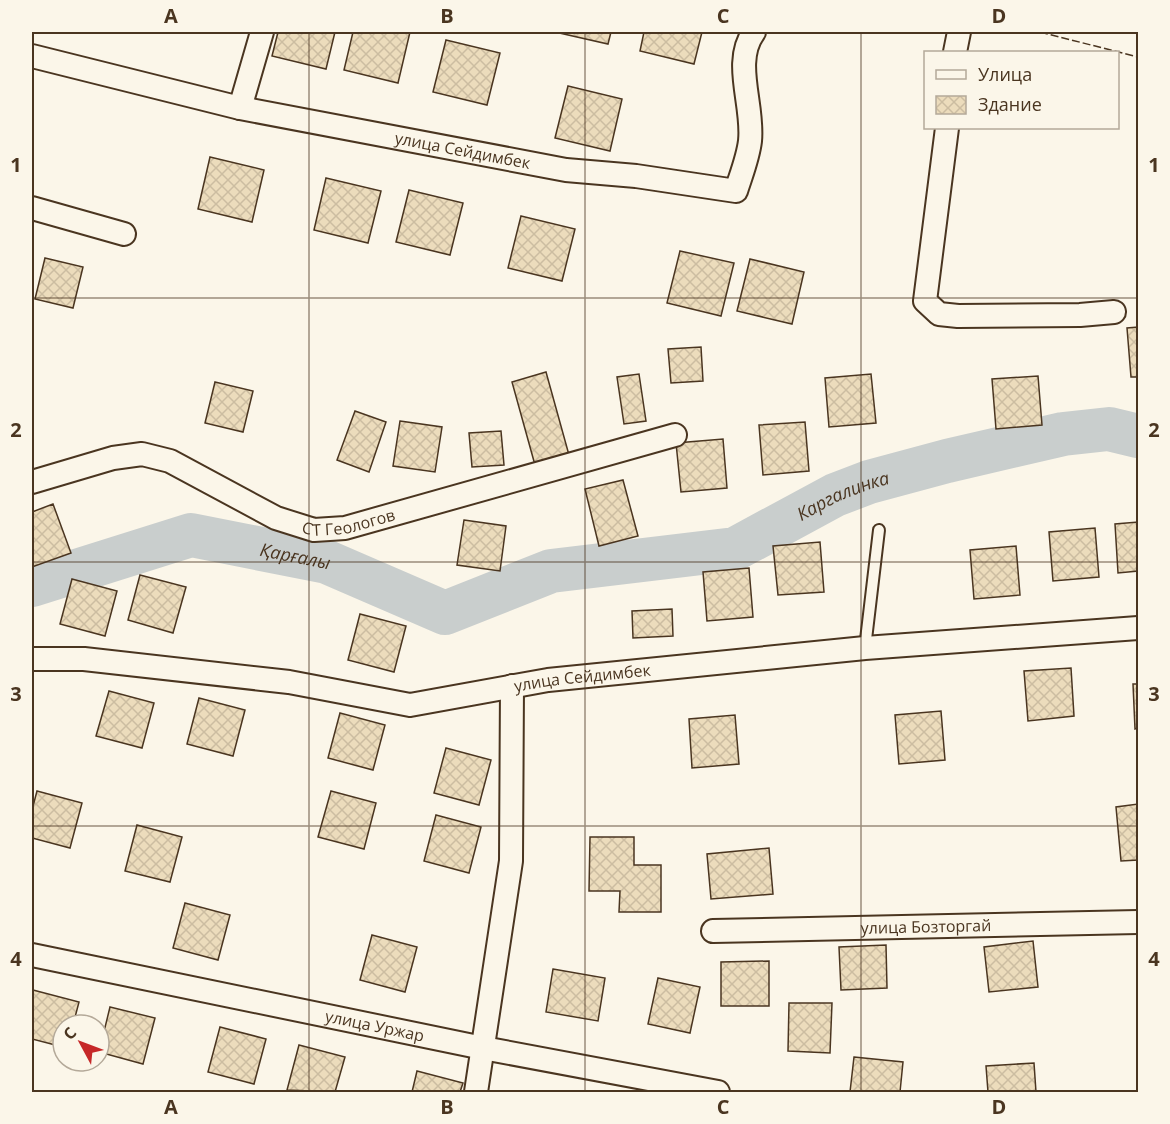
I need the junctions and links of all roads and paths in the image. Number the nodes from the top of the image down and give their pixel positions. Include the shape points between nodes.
1 (262, 32) edge
2 (754, 32) edge
3 (959, 32) edge
4 (955, 51) edge
5 (32, 56) edge
6 (240, 108) junction
7 (947, 129) edge
8 (32, 208) edge
9 (124, 234) dead end
10 (1114, 312) dead end
11 (675, 435) dead end
12 (32, 482) edge
13 (879, 530) dead end
14 (1138, 628) edge
15 (865, 648) junction
16 (32, 659) edge
17 (512, 686) junction
18 (1138, 922) edge
19 (714, 931) dead end
20 (32, 955) edge
21 (483, 1048) junction
22 (476, 1092) edge
23 (718, 1092) edge

1 - 6 street
2 - 6 street, улица Сейдимбек via 745,44 744,67 750,140 736,191 566,170
3 - 4 street
5 - 6 street, улица Сейдимбек
7 - 10 street via 925,301 939,314 958,316
8 - 9 street
11 - 12 street, СТ Геологов via 345,528 314,530 276,518 170,461 142,454 113,458
13 - 15 lane
14 - 15 street, улица Сейдимбек
15 - 17 street, улица Сейдимбек
16 - 17 street, улица Сейдимбек via 84,659 289,682 410,705
17 - 21 street via 511,861
18 - 19 street, улица Бозторгай
20 - 21 street, улица Уржар
21 - 22 street
21 - 23 street, улица Уржар

